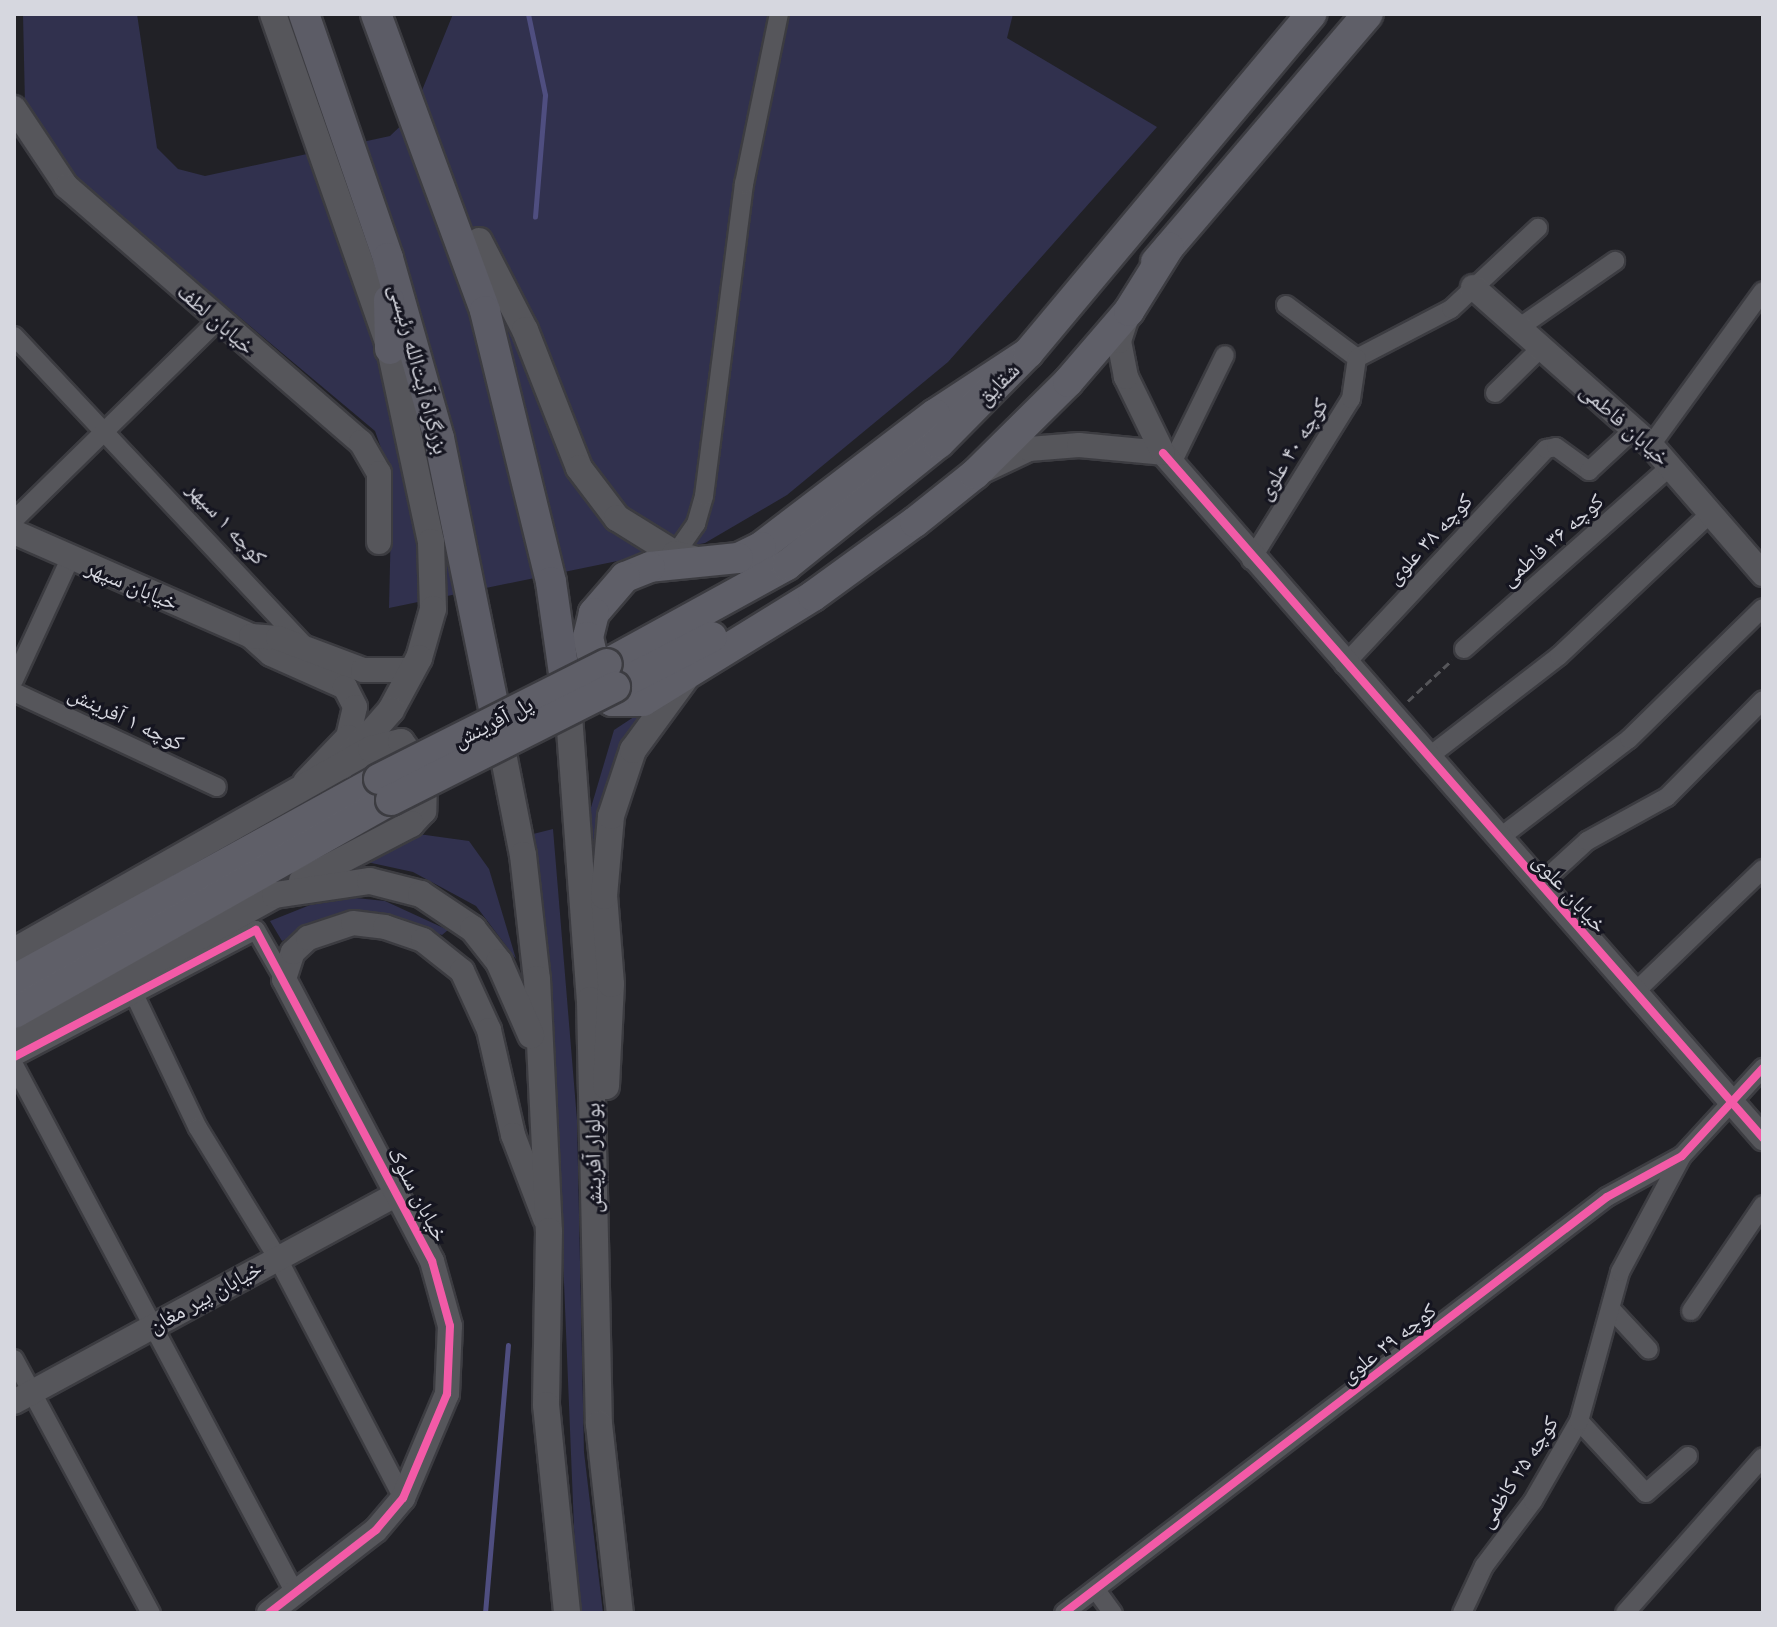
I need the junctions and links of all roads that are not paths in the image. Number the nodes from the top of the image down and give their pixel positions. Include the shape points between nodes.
1 (273, 14) edge
2 (304, 14) edge
3 (376, 14) edge
4 (779, 14) edge
5 (1311, 14) edge
6 (1368, 14) edge
7 (1289, 27) edge
8 (14, 108) edge
9 (439, 182) junction
10 (1538, 228) dead end
11 (479, 241) joint
12 (1169, 247) junction
13 (388, 258) junction
14 (1615, 261) dead end
15 (1473, 287) junction
16 (1763, 291) edge
17 (1286, 305) dead end
18 (1129, 311) junction
19 (217, 321) junction
20 (1520, 327) junction
21 (14, 336) edge
22 (390, 349) junction
23 (1540, 349) junction
24 (1028, 353) junction
25 (1225, 355) dead end
26 (1357, 358) junction
27 (1495, 393) dead end
28 (107, 429) junction
29 (1642, 437) junction
30 (1167, 458) junction
31 (1671, 466) junction
32 (975, 474) junction
33 (1711, 513) junction
34 (14, 520) edge
35 (14, 532) edge
36 (379, 542) dead end
37 (675, 554) junction
38 (70, 559) junction
39 (1251, 560) junction
40 (709, 562) junction
41 (1763, 574) edge
42 (1763, 608) edge
43 (251, 636) junction
44 (1464, 649) road end
45 (310, 651) junction
46 (1344, 665) junction
47 (413, 670) junction
48 (691, 671) junction
49 (611, 676) junction
50 (14, 680) edge
51 (14, 692) edge
52 (1763, 700) edge
53 (568, 702) joint
54 (499, 733) joint
55 (1427, 758) junction
56 (342, 766) junction
57 (217, 787) dead end
58 (385, 790) junction
59 (292, 796) junction
60 (1498, 839) junction
61 (1763, 869) edge
62 (1539, 885) junction
63 (275, 895) junction
64 (14, 951) edge
65 (284, 979) junction
66 (14, 980) edge
67 (1634, 993) junction
68 (134, 994) junction
69 (14, 1013) edge
70 (14, 1039) edge
71 (14, 1057) edge
72 (14, 1065) edge
73 (1763, 1068) edge
74 (545, 1095) junction
75 (1732, 1104) junction
76 (1763, 1138) edge
77 (1682, 1156) junction
78 (593, 1161) junction
79 (397, 1194) junction
80 (1763, 1205) edge
81 (549, 1231) junction
82 (277, 1257) junction
83 (1612, 1310) junction
84 (1691, 1311) dead end
85 (151, 1327) junction
86 (1649, 1350) dead end
87 (14, 1359) edge
88 (23, 1397) edge
89 (1579, 1421) junction
90 (1688, 1456) dead end
91 (1758, 1459) edge
92 (403, 1498) junction
93 (1096, 1590) junction
94 (296, 1595) junction
95 (1464, 1611) edge
96 (151, 1613) edge
97 (269, 1613) edge
98 (567, 1613) edge
99 (620, 1613) edge
100 (1064, 1613) edge
101 (1113, 1613) edge
102 (1625, 1613) edge

1 - 22 main road
2 - 13 highway, بزرگراه آیت‌الله رئیسی
3 - 9 highway
4 - 37 street via 744,184 704,496 696,524
5 - 7 main road, شقایق
6 - 12 main road, شقایق
7 - 24 main road, شقایق
8 - 19 street, خیابان لطف via 66,186
9 - 11 highway
9 - 53 highway via 485,311 530,483
10 - 15 street
11 - 37 main road via 525,330 579,468 617,518
12 - 18 main road, شقایق
12 - 49 main road, شقایق via 975,448 801,586
13 - 22 highway
13 - 54 highway, بزرگراه آیت‌الله رئیسی via 439,438
14 - 20 street
15 - 20 street, خیابان فاطمی
15 - 26 street via 1451,309
16 - 29 street
17 - 26 street
18 - 30 street, خیابان علوی via 1119,341 1126,377
18 - 32 main road, شقایق
19 - 28 street
19 - 36 street, خیابان لطف via 361,442 379,473
20 - 23 street, خیابان فاطمی
21 - 28 street, کوچه ۱ سپهر
22 - 47 main road via 434,579 433,609
23 - 27 street
23 - 29 street, خیابان فاطمی
24 - 40 main road, شقایق via 935,414 761,547
24 - 49 main road, شقایق via 939,443 787,565
25 - 30 street
26 - 39 street, کوچه ۴۰ علوی via 1351,399
28 - 34 street
28 - 45 street, کوچه ۱ سپهر
29 - 31 street, خیابان فاطمی
29 - 46 street, کوچه ۳۸ علوی via 1589,471 1550,446
30 - 32 street via 1079,445 1029,449
30 - 39 street, خیابان علوی
31 - 33 street, خیابان فاطمی
31 - 44 street, کوچه ۳۶ فاطمی
32 - 48 main road, شقایق via 853,569
33 - 41 street, خیابان فاطمی
33 - 55 street via 1559,656
35 - 38 street, خیابان سپهر
37 - 40 main road
38 - 43 street, خیابان سپهر
38 - 50 street
39 - 46 street, خیابان علوی
40 - 48 main road, شقایق via 650,567 625,577 594,613 588,637 599,686 612,701 643,701
42 - 60 street via 1629,739
43 - 45 street, خیابان سپهر via 278,638
43 - 59 street, خیابان سپهر via 271,654 345,687 355,707 348,737
45 - 47 street, خیابان سپهر via 363,670
46 - 55 street, خیابان علوی
47 - 56 main road via 391,710
48 - 78 main road via 633,750 613,804 604,896 611,1022
49 - 58 main road, پل آفرینش, bridge
51 - 57 street, کوچه ۱ آفرینش
52 - 62 street via 1667,797 1587,841
53 - 78 main road, بولوار آفرینش via 590,1000
54 - 74 main road, بولوار آفرینش via 523,855
55 - 60 street, خیابان علوی
56 - 59 main road
56 - 63 main road via 386,743 401,742 424,772 423,811 411,824
58 - 66 main road
58 - 69 main road
59 - 64 main road
60 - 62 street, خیابان علوی
61 - 67 street
62 - 67 street, خیابان علوی
63 - 70 main road
63 - 74 main road via 370,881 421,894 448,910 499,962 520,1002
65 - 68 street via 256,930
65 - 79 street, خیابان سلوک
65 - 81 street via 293,952 308,938 353,923 423,940 462,971 489,1030 513,1135
67 - 75 street, خیابان علوی
68 - 71 street
68 - 82 street via 198,1128
72 - 85 street
73 - 75 street, کوچه ۲۹ علوی
74 - 81 main road, بولوار آفرینش
75 - 76 street, خیابان علوی
75 - 77 street, کوچه ۲۹ علوی
77 - 83 street, کوچه ۲۵ کاظمی via 1620,1272
77 - 93 street, کوچه ۲۹ علوی via 1607,1197
78 - 99 main road, بولوار آفرینش via 599,1424
79 - 82 street, خیابان پیر مغان
79 - 92 street, خیابان سلوک via 432,1261 450,1326 447,1394
80 - 84 street
81 - 98 main road, بولوار آفرینش via 546,1405
82 - 85 street, خیابان پیر مغان
82 - 92 street
83 - 86 street
83 - 89 street, کوچه ۲۵ کاظمی
85 - 88 street, خیابان پیر مغان
85 - 94 street
87 - 88 street
88 - 96 street
89 - 90 street via 1646,1493
89 - 95 street, کوچه ۲۵ کاظمی
91 - 102 street
92 - 94 street, خیابان سلوک via 376,1530
93 - 100 street, کوچه ۲۹ علوی
93 - 101 street
94 - 97 street, خیابان سلوک

